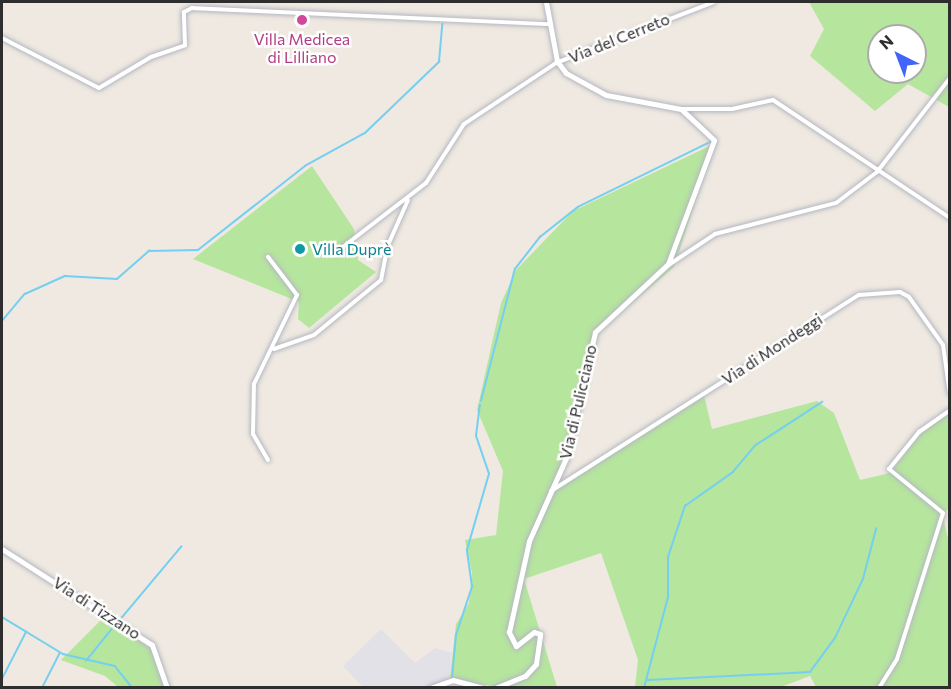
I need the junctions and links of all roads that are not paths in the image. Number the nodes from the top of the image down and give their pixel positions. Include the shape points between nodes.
1 (546, 2) edge
2 (714, 2) edge
3 (551, 24) junction
4 (2, 38) edge
5 (558, 63) junction
6 (950, 78) edge
7 (681, 110) junction
8 (884, 163) junction
9 (870, 167) junction
10 (877, 172) junction
11 (884, 177) junction
12 (868, 179) junction
13 (408, 201) junction
14 (950, 218) edge
15 (334, 253) dead end
16 (268, 256) dead end
17 (667, 266) junction
18 (274, 350) junction
19 (950, 394) edge
20 (950, 410) edge
21 (268, 460) dead end
22 (551, 491) junction
23 (2, 549) edge
24 (167, 687) edge
25 (430, 687) edge
26 (483, 687) edge
27 (495, 687) edge
28 (879, 687) edge

1 - 3 street
2 - 5 street, Via del Cerreto
3 - 4 street via 192,8 184,12 185,45 99,88
3 - 5 street
5 - 7 street, Via di Pulicciano via 568,75 599,92
5 - 13 street, Via del Cerreto via 464,124 433,176
6 - 8 street
7 - 9 street via 732,109 773,100
7 - 17 street, Via di Pulicciano via 714,140
8 - 9 street
8 - 10 street
9 - 10 street
10 - 11 street
10 - 12 street
11 - 12 street
11 - 14 street
12 - 17 street via 830,205 715,234
13 - 15 street
13 - 18 street via 388,245 381,280 314,334
16 - 18 street via 297,295
17 - 22 street, Via di Pulicciano via 596,329 569,447
18 - 21 street via 254,384 253,434
19 - 22 street, Via di Mondeggi via 943,345 909,297 900,292 859,295
20 - 28 street via 919,432 890,469 943,513 897,659
22 - 27 street, Via di Pulicciano via 529,541 508,636 516,646 534,632 540,634 536,664 525,676
23 - 24 street, Via di Tizzano via 152,645
25 - 26 street via 452,680

